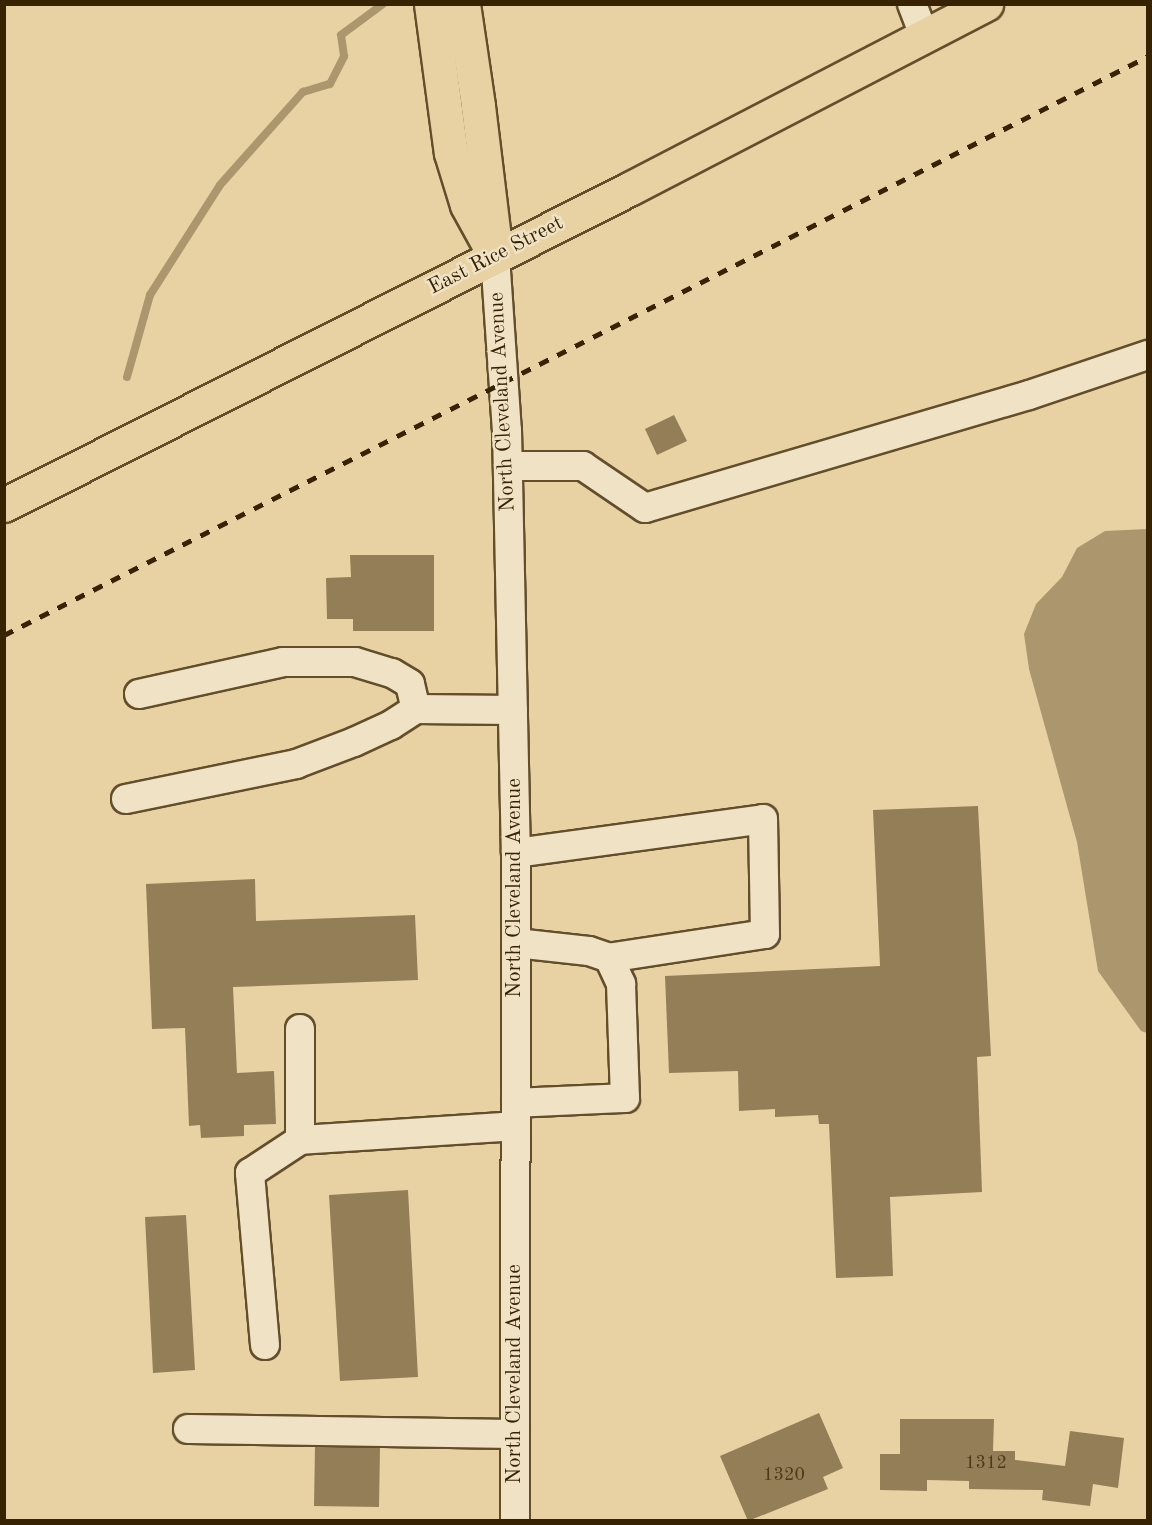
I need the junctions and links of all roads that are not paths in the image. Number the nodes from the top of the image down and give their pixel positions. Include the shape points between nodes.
1 (431, 4) edge
2 (463, 4) edge
3 (912, 4) edge
4 (986, 4) edge
5 (924, 36) junction
6 (495, 256) junction
7 (1148, 355) edge
8 (508, 466) junction
9 (4, 505) edge
10 (139, 694) dead end
11 (416, 709) junction
12 (513, 710) junction
13 (126, 799) dead end
14 (516, 853) junction
15 (516, 943) junction
16 (609, 958) junction
17 (300, 1029) dead end
18 (516, 1114) junction
19 (300, 1140) junction
20 (265, 1345) dead end
21 (188, 1429) dead end
22 (515, 1434) junction
23 (515, 1521) edge

1 - 6 main road via 452,153 468,205
2 - 6 main road
3 - 5 street
4 - 5 main road, East Rice Street
5 - 6 main road, East Rice Street
6 - 8 street, North Cleveland Avenue
6 - 9 main road, East Rice Street
7 - 8 street via 1029,395 645,508 583,466
8 - 12 street, North Cleveland Avenue
10 - 11 street via 283,662 355,662 392,673 410,684
11 - 12 street
11 - 13 street via 392,725 296,764
12 - 14 street, North Cleveland Avenue
14 - 15 street, North Cleveland Avenue
14 - 16 street via 763,819 765,934
15 - 16 street via 590,951
15 - 18 street, North Cleveland Avenue
16 - 18 street via 621,984 625,1098
17 - 19 street
18 - 19 street
18 - 22 street, North Cleveland Avenue
19 - 20 street via 250,1173
21 - 22 street
22 - 23 street, North Cleveland Avenue

